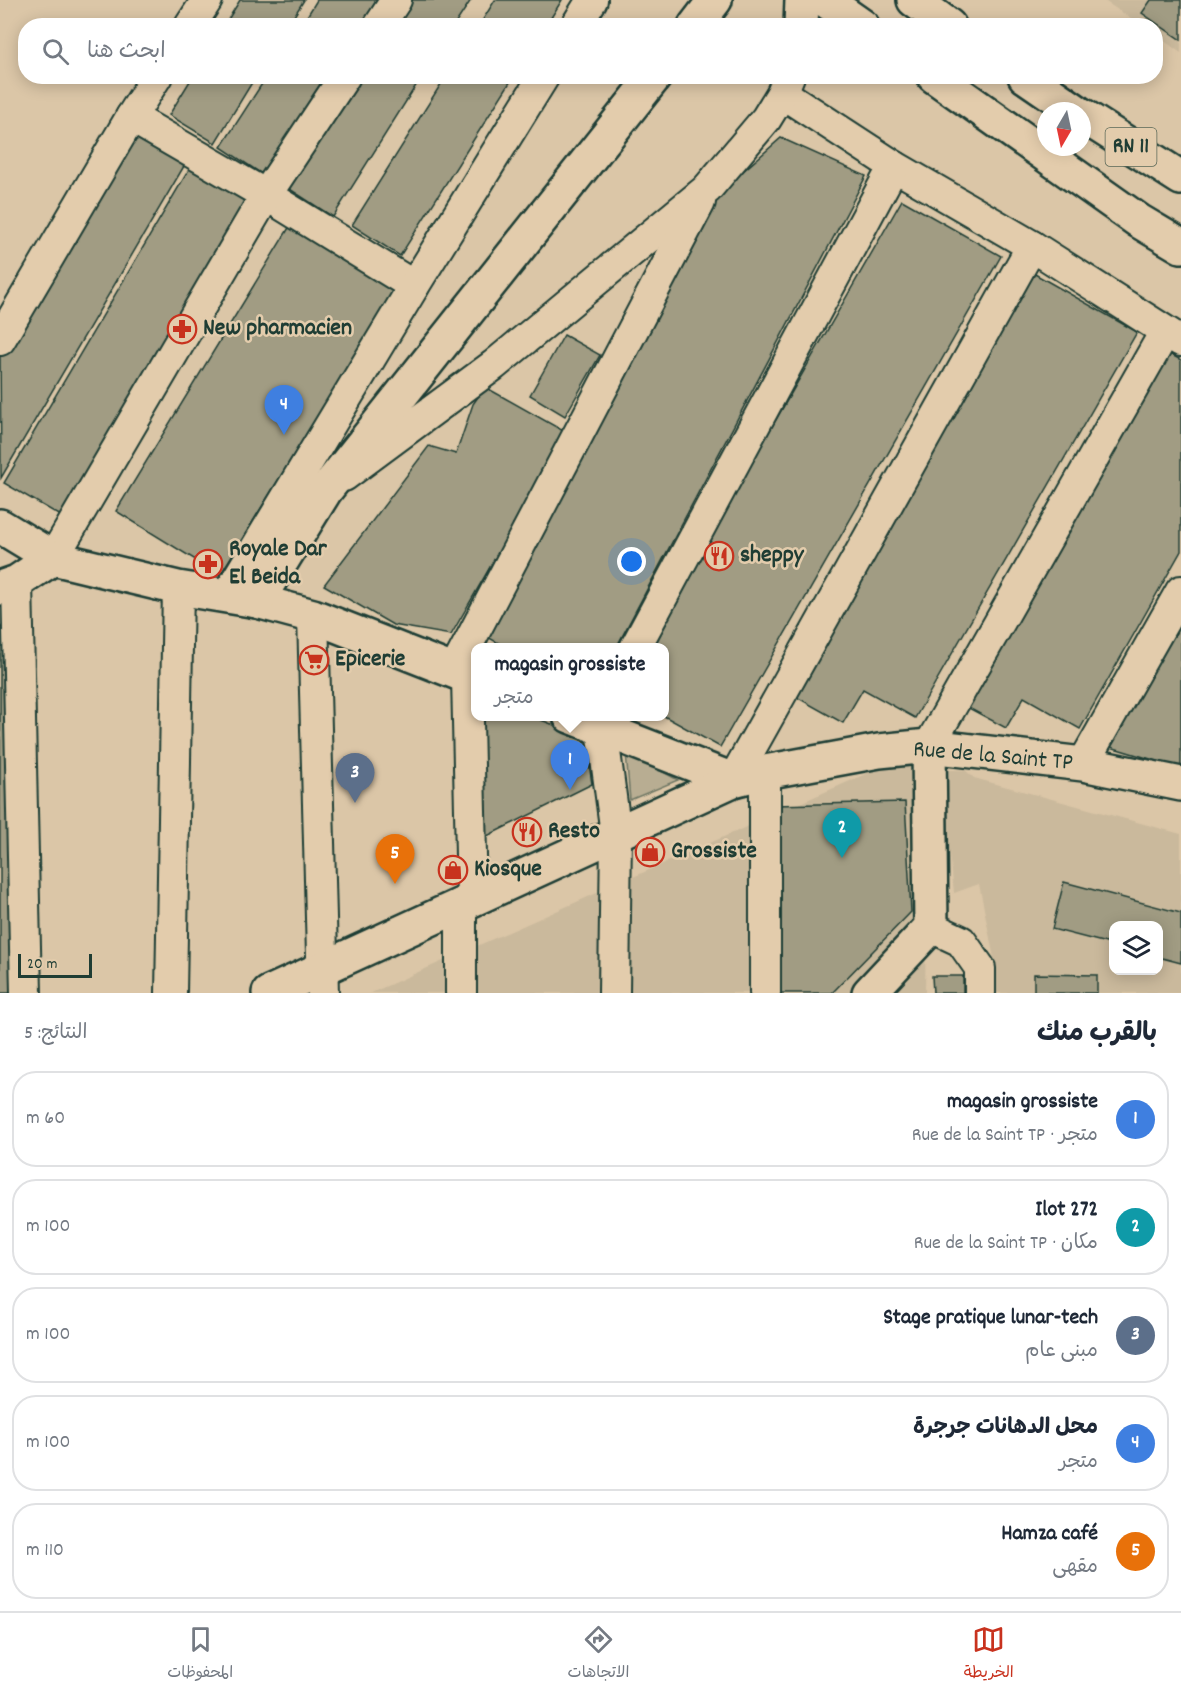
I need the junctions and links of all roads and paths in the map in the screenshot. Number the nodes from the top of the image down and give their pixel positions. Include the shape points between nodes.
1 (207, 0) edge
2 (396, 0) edge
3 (592, 0) edge
4 (716, 0) edge
5 (802, 0) edge
6 (825, 0) edge
7 (914, 0) edge
8 (195, 18) edge
9 (384, 18) edge
10 (581, 18) edge
11 (701, 18) edge
12 (801, 18) edge
13 (851, 18) edge
14 (938, 18) edge
15 (152, 84) edge
16 (340, 84) edge
17 (539, 84) edge
18 (649, 84) edge
19 (945, 84) edge
20 (1037, 84) edge
21 (785, 85) edge
22 (1063, 102) edge
23 (131, 117) junction
24 (1091, 121) edge
25 (894, 166) junction
26 (1181, 178) edge
27 (707, 189) junction
28 (266, 195) junction
29 (1032, 246) junction
30 (1181, 246) edge
31 (414, 286) junction
32 (1173, 336) edge
33 (0, 340) edge
34 (325, 491) junction
35 (0, 526) edge
36 (52, 558) junction
37 (9, 585) edge
38 (178, 588) junction
39 (1181, 591) edge
40 (242, 598) junction
41 (313, 616) junction
42 (482, 643) edge
43 (638, 643) edge
44 (466, 676) edge
45 (591, 722) edge
46 (929, 746) junction
47 (1083, 764) junction
48 (765, 772) junction
49 (734, 780) junction
50 (1181, 784) edge
51 (616, 834) junction
52 (467, 902) junction
53 (931, 927) junction
54 (323, 981) edge
55 (26, 993) edge
56 (171, 993) edge
57 (269, 993) edge
58 (461, 993) edge
59 (614, 993) edge
60 (765, 993) edge
61 (868, 993) edge
62 (980, 993) edge

1 - 8 street
2 - 9 street
3 - 10 street
4 - 11 main road
5 - 12 main road
6 - 13 main road
7 - 14 main road
15 - 23 street
16 - 28 street
17 - 31 street
18 - 34 main road
19 - 30 main road, RN 11 via 1139,221
20 - 22 main road, RN 11
21 - 25 street
21 - 27 street via 766,119
23 - 28 street
23 - 33 street
24 - 26 main road, RN 11
25 - 29 street
25 - 43 street
27 - 34 street via 494,365
27 - 42 street
28 - 31 street
28 - 36 street
29 - 32 street
29 - 49 street
31 - 40 street
32 - 46 street
34 - 40 main road
35 - 36 main road
36 - 37 main road
36 - 38 main road
37 - 55 street
38 - 40 main road
38 - 56 street
39 - 47 street
40 - 41 main road
41 - 44 main road
41 - 54 street
44 - 52 street
45 - 49 main road
45 - 51 street
46 - 47 main road, Rue de la Saint TP
46 - 48 main road, Rue de la Saint TP
46 - 53 main road
47 - 50 main road, Rue de la Saint TP
48 - 49 main road, Rue de la Saint TP
48 - 60 street
49 - 51 main road, Rue de la Saint TP
51 - 52 main road, Rue de la Saint TP
51 - 59 street
52 - 54 main road, Rue de la Saint TP
52 - 58 street
53 - 61 main road
53 - 62 street via 961,941 980,968
54 - 57 main road, Rue de la Saint TP

